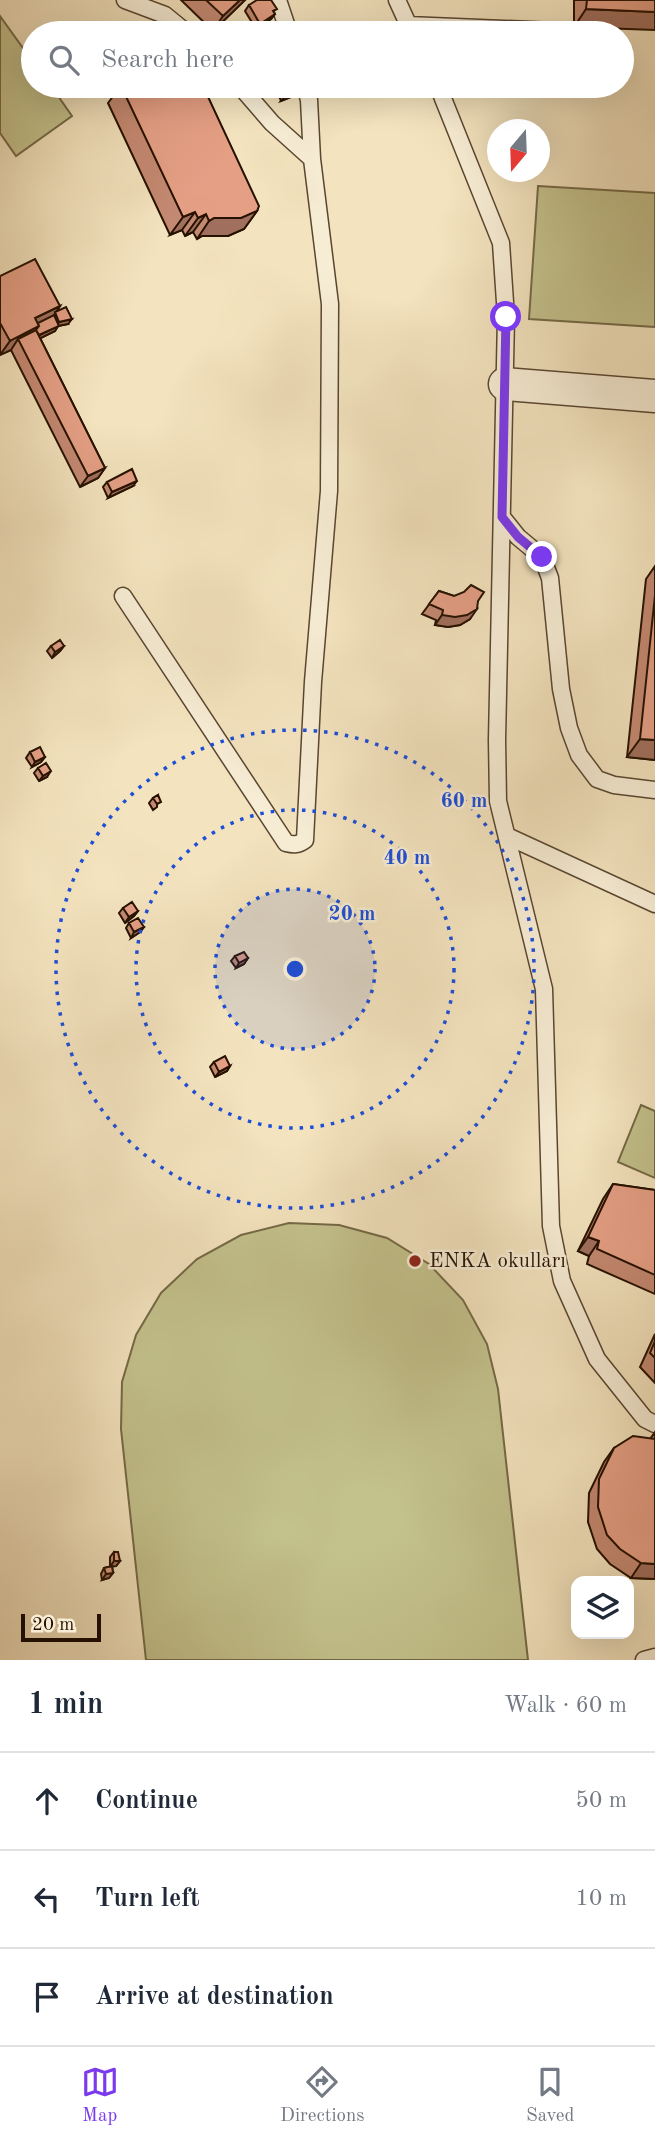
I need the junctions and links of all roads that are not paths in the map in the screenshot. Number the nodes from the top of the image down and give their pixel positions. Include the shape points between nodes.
1 (125, 0) edge
2 (278, 0) edge
3 (397, 0) edge
4 (172, 21) edge
5 (285, 21) edge
6 (406, 21) edge
7 (250, 98) edge
8 (308, 98) edge
9 (443, 98) edge
10 (312, 159) junction
11 (505, 384) junction
12 (655, 396) edge
13 (502, 517) junction
14 (123, 596) dead end
15 (655, 790) edge
16 (507, 836) junction
17 (655, 904) edge
18 (655, 1424) edge
19 (655, 1657) edge
20 (644, 1660) edge

1 - 4 lane
2 - 5 lane
3 - 6 lane
7 - 10 lane
8 - 10 lane
9 - 11 lane via 501,243
10 - 14 lane via 330,304 329,491 305,839 300,844 286,843
11 - 12 street
11 - 13 lane
13 - 15 lane via 542,557 550,578 561,689 579,755 597,779
13 - 16 lane via 498,801
16 - 17 lane
16 - 18 lane via 544,989 551,1226 562,1281 597,1359 645,1419
19 - 20 lane

